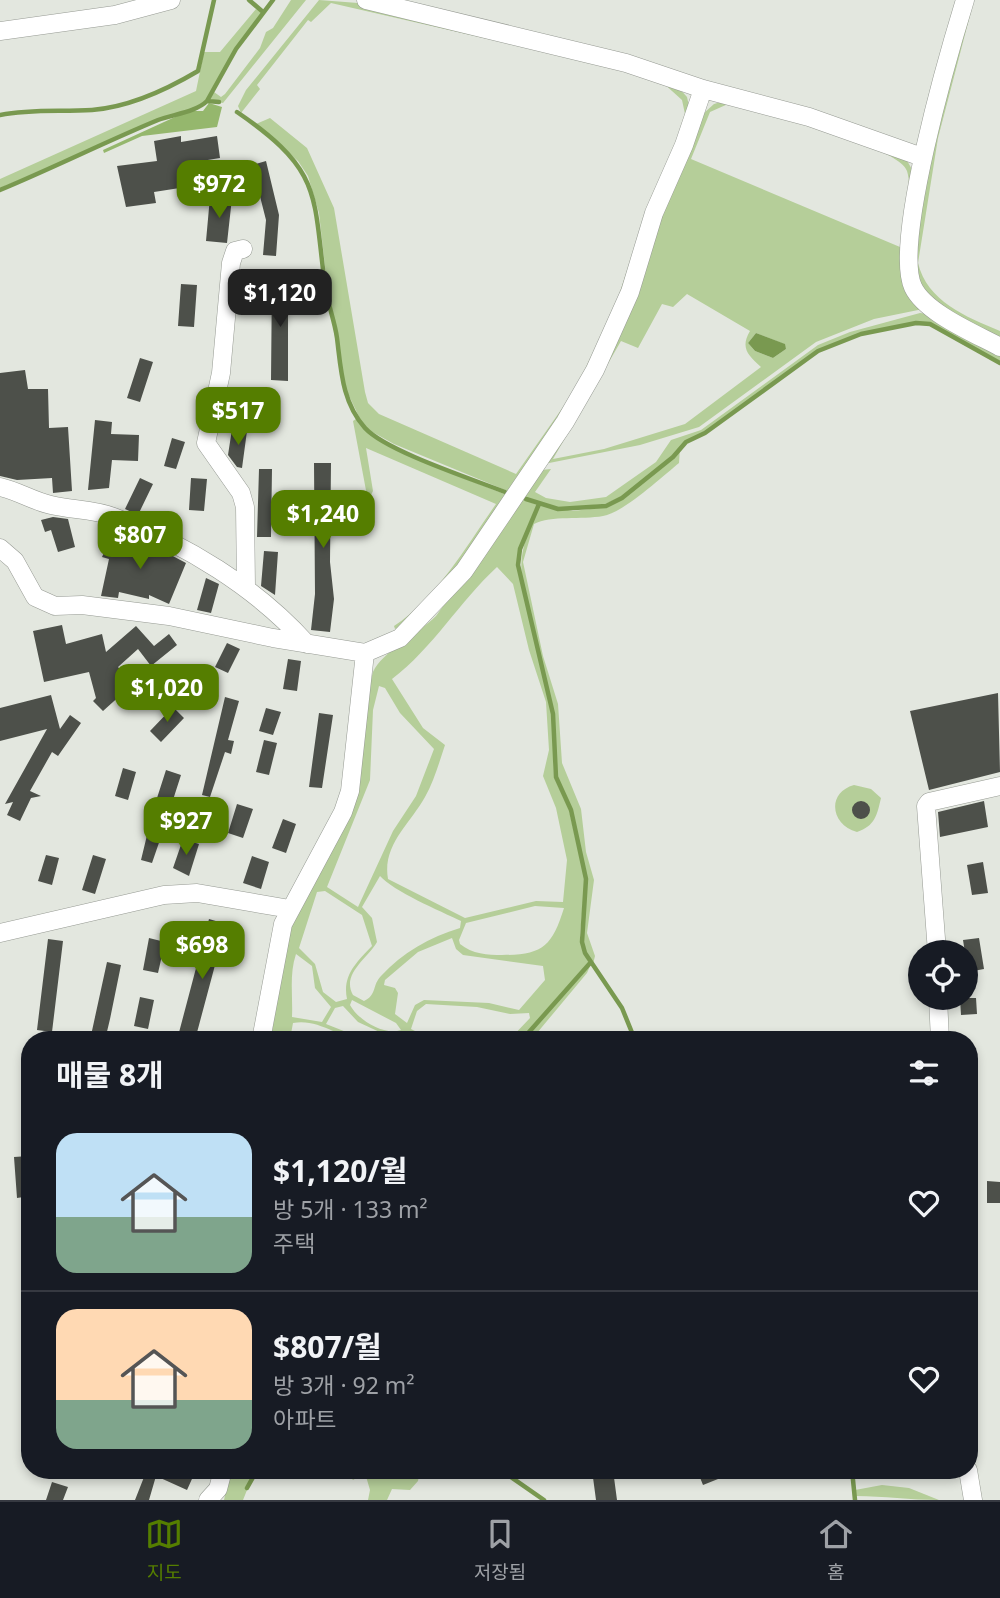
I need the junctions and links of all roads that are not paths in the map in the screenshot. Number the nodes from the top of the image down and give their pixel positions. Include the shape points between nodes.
1 (171, 0) edge
2 (366, 0) edge
3 (965, 0) edge
4 (0, 31) edge
5 (703, 89) junction
6 (922, 157) junction
7 (243, 249) dead end
8 (1000, 347) edge
9 (0, 487) edge
10 (0, 548) edge
11 (246, 587) junction
12 (307, 644) junction
13 (365, 653) junction
14 (1000, 786) edge
15 (290, 909) junction
16 (0, 933) edge
17 (936, 940) edge
18 (939, 1010) edge
19 (263, 1031) edge
20 (940, 1031) edge
21 (221, 1479) edge
22 (970, 1479) edge
23 (208, 1500) edge
24 (973, 1500) edge

1 - 4 street via 115,15
2 - 5 street via 626,63
3 - 6 street
5 - 6 street via 809,117
5 - 13 street via 616,326 565,422 464,571 400,638
6 - 8 street via 909,256 913,288 930,307
7 - 11 street via 235,251 231,263 221,373 206,443 241,493 245,507
9 - 11 street via 49,505 114,517
10 - 12 street via 15,561 35,597 55,606 169,616
11 - 12 street
12 - 13 street
13 - 15 street via 350,791
14 - 17 street via 926,806
15 - 16 street via 197,893 164,895
15 - 19 street via 279,938
18 - 20 street
21 - 23 street
22 - 24 street

